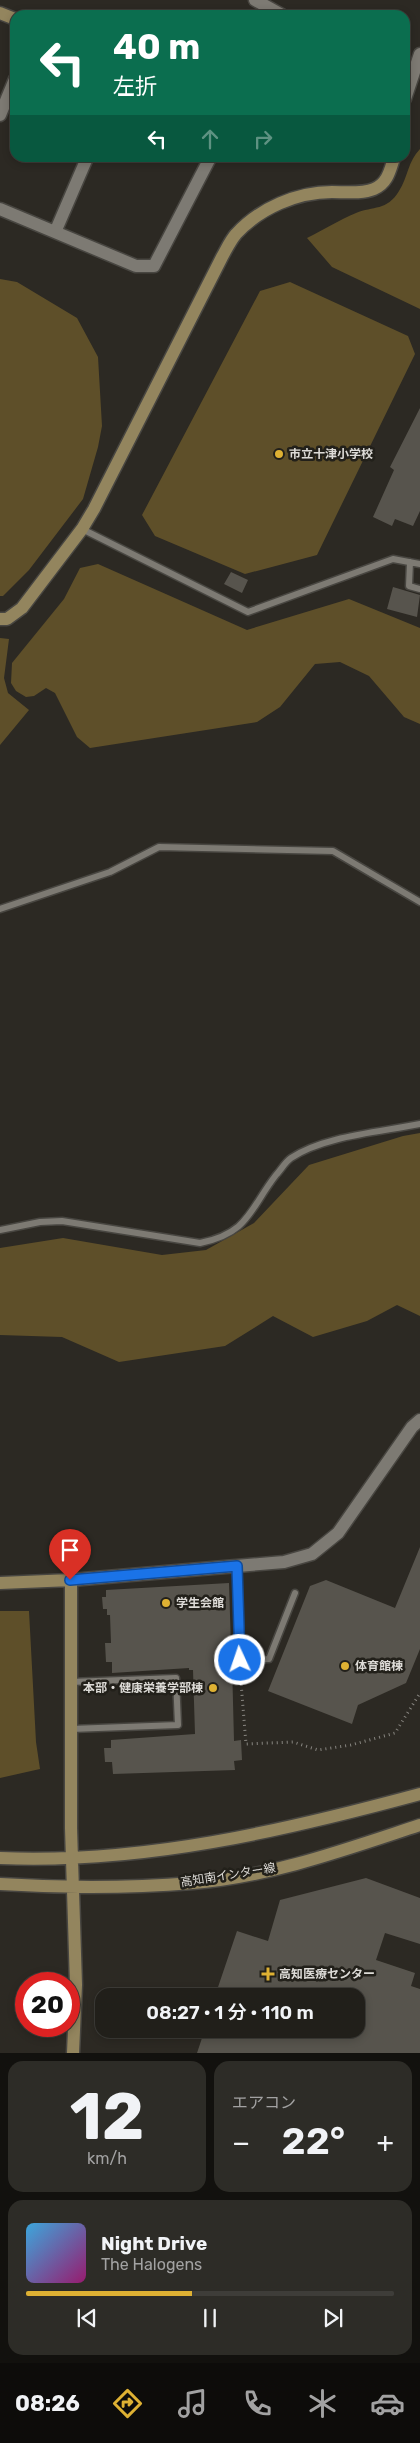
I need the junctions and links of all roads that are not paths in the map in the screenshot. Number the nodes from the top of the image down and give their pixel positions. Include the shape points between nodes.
1 (255, 0) edge
2 (273, 10) edge
3 (420, 54) edge
4 (415, 82) edge
5 (10, 88) edge
6 (3, 101) edge
7 (0, 115) edge
8 (85, 162) edge
9 (208, 162) edge
10 (393, 162) edge
11 (0, 208) edge
12 (56, 230) junction
13 (82, 529) junction
14 (410, 562) junction
15 (420, 564) edge
16 (420, 589) edge
17 (0, 619) edge
18 (420, 902) edge
19 (0, 909) edge
20 (420, 1124) edge
21 (0, 1230) edge
22 (420, 1420) edge
23 (237, 1566) junction
24 (70, 1580) junction
25 (0, 1583) edge
26 (295, 1593) dead end
27 (70, 1682) junction
28 (71, 1729) junction
29 (420, 1794) edge
30 (419, 1829) edge
31 (0, 1858) edge
32 (72, 1858) junction
33 (0, 1884) edge
34 (73, 1885) junction
35 (73, 2053) edge

1 - 2 street
3 - 4 street
5 - 6 street
6 - 7 street
8 - 12 street
9 - 12 street via 154,266 136,266
10 - 13 street via 386,181 374,189 308,193 289,199 255,217 236,235 110,481
11 - 12 street
13 - 14 lane via 248,612 393,558
13 - 17 street via 22,608 7,619
14 - 15 lane
14 - 16 lane via 409,586
18 - 19 lane via 333,851 159,847 110,872
20 - 21 lane via 313,1145 289,1159 248,1218 238,1229 218,1240 200,1243 62,1221
22 - 23 street via 338,1533 312,1554 284,1562
23 - 24 street
23 - 26 lane via 240,1660 269,1659
24 - 25 street
24 - 27 street
27 - 28 street
27 - 28 lane via 176,1678 178,1725
28 - 32 street
29 - 32 street via 306,1824 187,1847 111,1858
30 - 34 street, 高知南インター線 via 253,1874 194,1883
31 - 32 street
32 - 34 street
33 - 34 street, 高知南インター線
34 - 35 street via 76,1985

